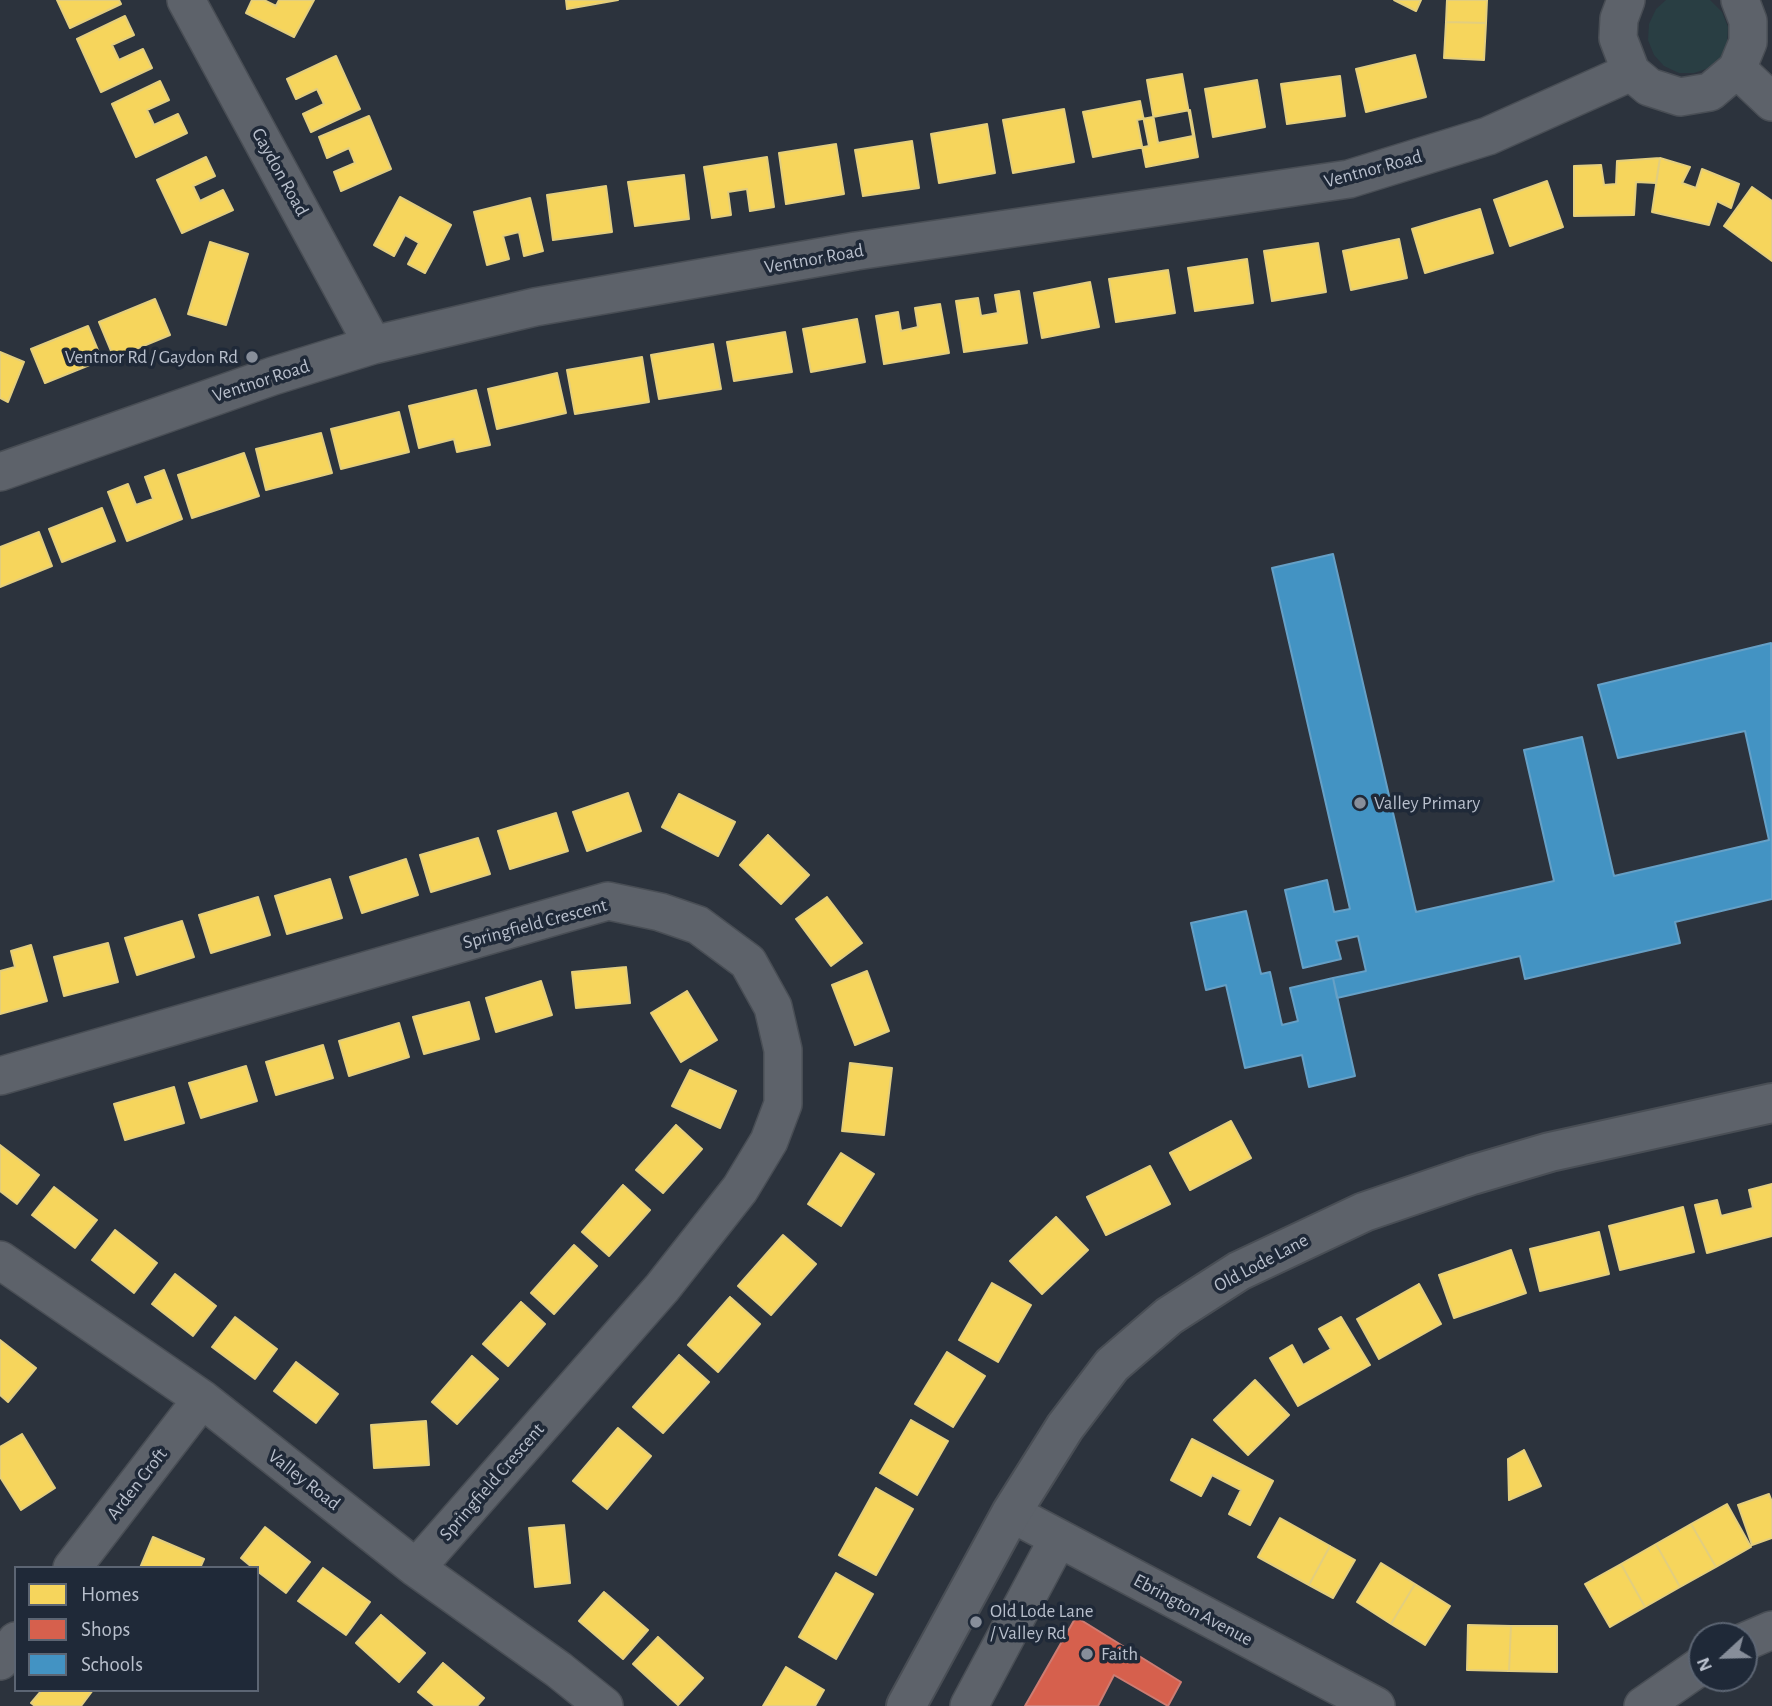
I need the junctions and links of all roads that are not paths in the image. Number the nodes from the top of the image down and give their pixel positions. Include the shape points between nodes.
1 (186, 0) edge
2 (1626, 0) edge
3 (1740, 0) edge
4 (1737, 69) junction
5 (1631, 72) junction
6 (1772, 102) edge
7 (373, 345) junction
8 (0, 472) edge
9 (0, 1076) edge
10 (1772, 1103) edge
11 (0, 1260) edge
12 (202, 1399) junction
13 (1011, 1513) junction
14 (1058, 1539) junction
15 (74, 1566) edge
16 (415, 1569) junction
17 (14, 1644) edge
18 (0, 1661) edge
19 (1688, 1675) edge
20 (604, 1706) edge
21 (906, 1706) edge
22 (969, 1706) edge
23 (1376, 1706) edge
24 (1643, 1706) edge

1 - 7 street, Gaydon Road
2 - 5 street via 1618,38
3 - 4 street via 1748,21 1748,43
4 - 5 street via 1710,92 1680,97 1648,87
4 - 6 street
5 - 7 street, Ventnor Road via 1488,136 1349,179 856,251 535,307
7 - 8 street, Ventnor Road
9 - 16 street, Springfield Crescent via 608,901 698,925 748,962 773,1007 783,1050 783,1104 769,1141 740,1189 662,1288
10 - 13 street, Old Lode Lane via 1550,1152 1472,1175 1364,1212 1239,1271 1169,1316 1112,1365 1065,1427
11 - 12 street, Valley Road
12 - 15 street, Arden Croft
12 - 16 street, Valley Road
13 - 14 street, Ebrington Avenue
13 - 21 street, Old Lode Lane
14 - 22 street
14 - 23 street, Ebrington Avenue
16 - 20 street, Valley Road
17 - 18 street
19 - 24 street

